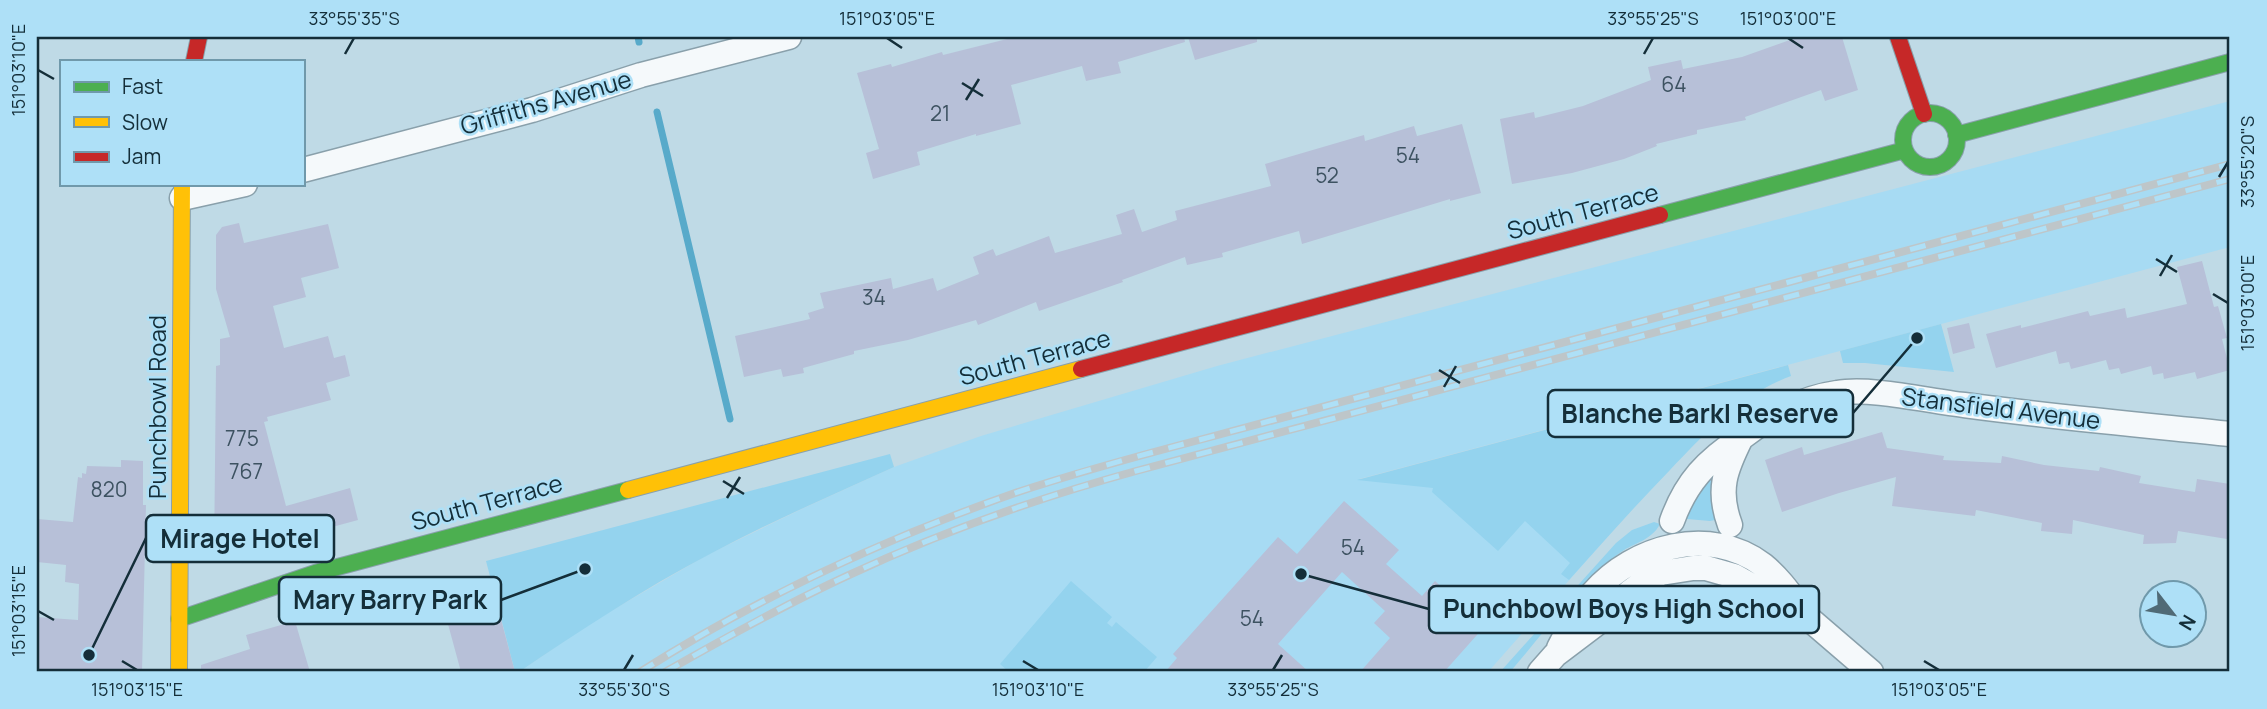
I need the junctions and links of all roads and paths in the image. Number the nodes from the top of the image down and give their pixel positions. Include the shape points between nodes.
1 (199, 37) edge
2 (789, 37) edge
3 (1898, 37) edge
4 (194, 60) edge
5 (2230, 62) edge
6 (1924, 114) junction
7 (1956, 135) junction
8 (1905, 150) junction
9 (304, 170) edge
10 (227, 186) edge
11 (182, 191) edge
12 (2230, 434) edge
13 (1741, 438) junction
14 (1672, 521) dead end
15 (1730, 525) dead end
16 (1807, 617) junction
17 (179, 619) junction
18 (1548, 663) edge
19 (178, 672) edge
20 (1871, 672) edge

1 - 4 street
2 - 9 street, Griffiths Avenue
3 - 6 street
5 - 7 street
6 - 7 street via 1948,120
6 - 8 street via 1908,124
7 - 8 street via 1948,159 1933,166 1916,163
8 - 17 street, South Terrace via 328,569
10 - 11 street
11 - 17 street, Punchbowl Road
12 - 13 street, Stansfield Avenue via 1861,392 1809,399 1763,420
13 - 14 street, Stansfield Avenue via 1699,472
13 - 15 street, Stansfield Avenue via 1722,488
16 - 18 street via 1720,571 1693,568 1661,573 1630,592
16 - 18 street via 1782,582 1745,555 1711,545 1661,548 1626,564 1599,586
16 - 20 street
17 - 19 street, Punchbowl Road

